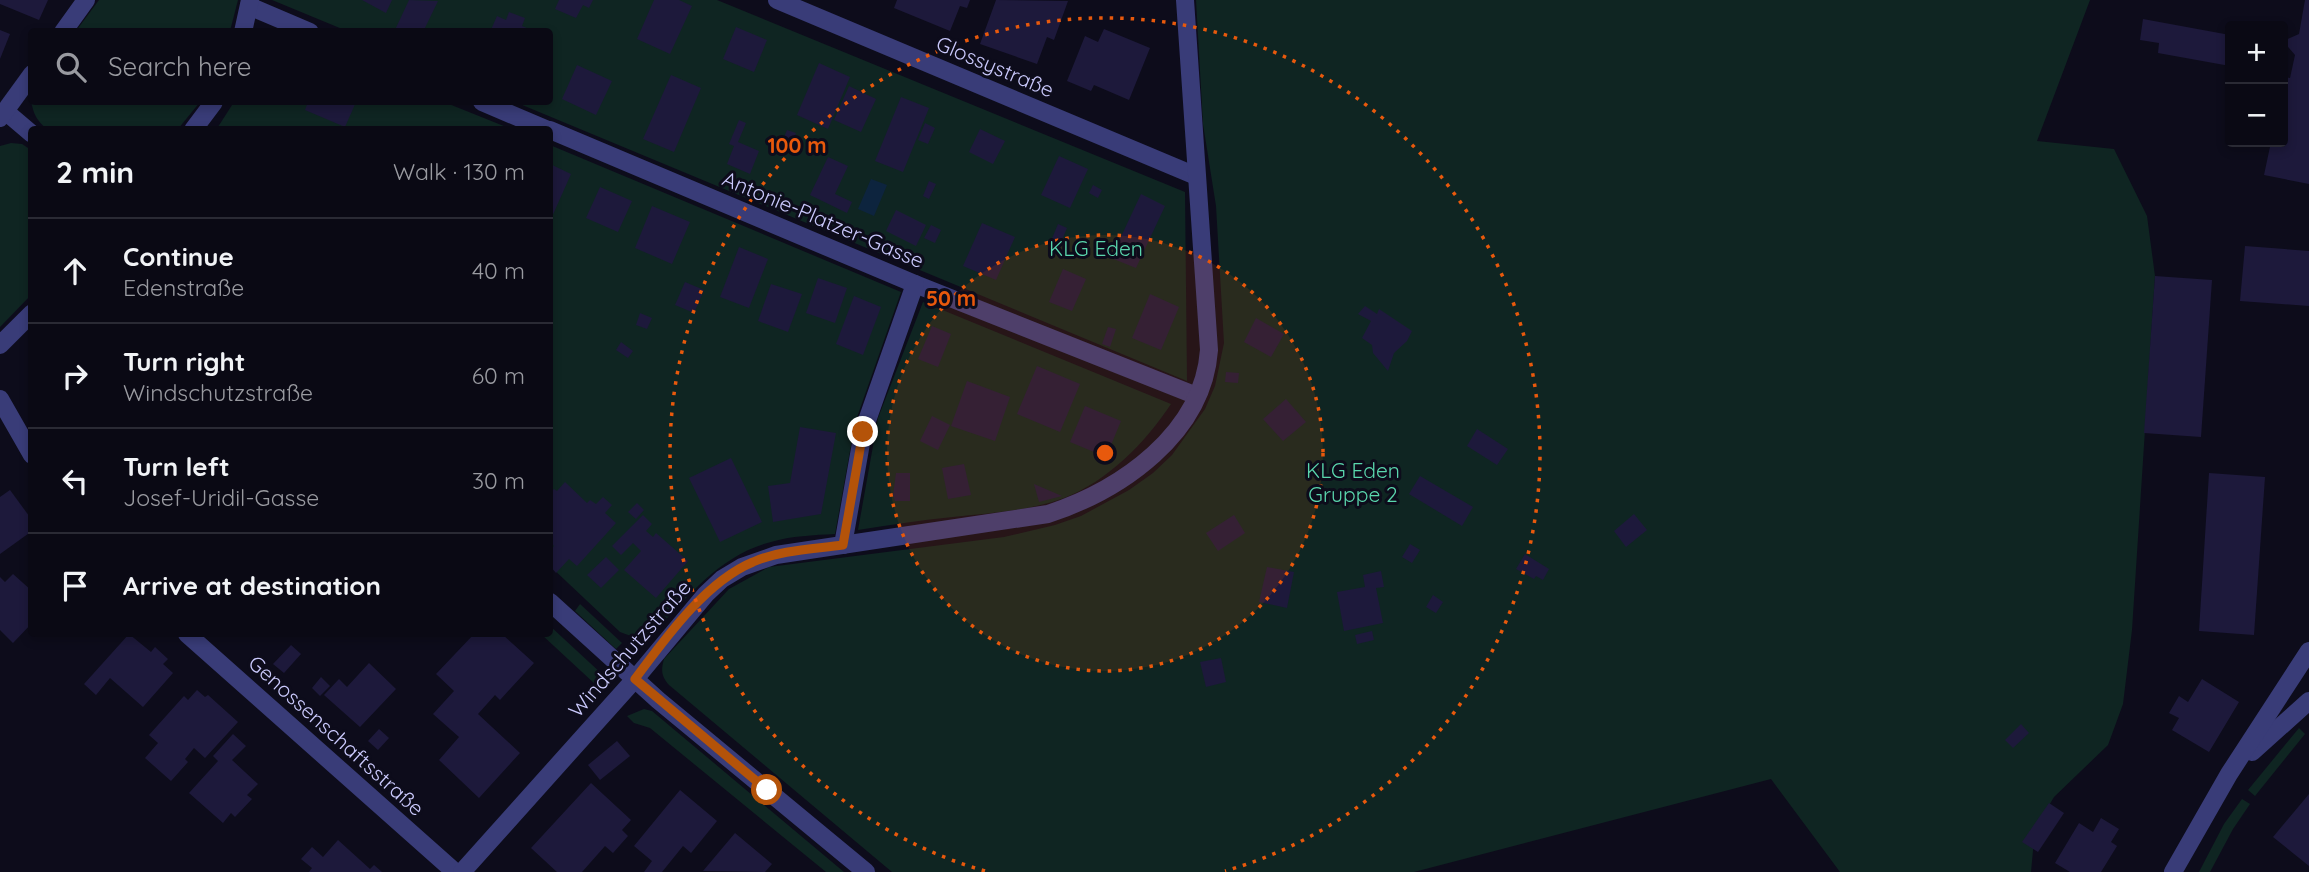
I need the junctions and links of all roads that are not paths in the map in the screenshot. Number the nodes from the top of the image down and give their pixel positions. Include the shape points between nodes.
1 (86, 0) edge
2 (777, 0) edge
3 (1185, 0) edge
4 (249, 3) edge
5 (66, 28) edge
6 (244, 28) edge
7 (302, 28) edge
8 (28, 80) edge
9 (212, 105) edge
10 (489, 105) edge
11 (3, 114) edge
12 (196, 126) edge
13 (539, 126) edge
14 (28, 131) edge
15 (553, 132) edge
16 (1196, 176) junction
17 (915, 284) junction
18 (28, 317) edge
19 (0, 345) edge
20 (1197, 396) junction
21 (0, 399) edge
22 (28, 448) edge
23 (843, 545) junction
24 (553, 605) edge
25 (190, 637) edge
26 (2309, 651) edge
27 (635, 679) junction
28 (2309, 701) edge
29 (2229, 774) junction
30 (455, 872) edge
31 (462, 872) edge
32 (866, 872) edge
33 (2173, 872) edge

1 - 5 street
2 - 16 street, Glossystraße
3 - 16 street, Windschutzstraße
4 - 6 street
4 - 7 street
8 - 11 street
9 - 12 street
10 - 13 street, Antonie-Platzer-Gasse
11 - 14 street
15 - 17 street, Antonie-Platzer-Gasse
16 - 20 street, Windschutzstraße via 1209,334 1208,367
17 - 20 street, Antonie-Platzer-Gasse
17 - 23 street via 863,432
18 - 19 street
20 - 23 street, Windschutzstraße via 1180,425 1151,456 1112,486 1071,507 1025,520
21 - 22 street
23 - 27 street, Windschutzstraße via 765,557 732,573 706,594
24 - 27 street
25 - 30 street, Genossenschaftsstraße
26 - 29 street
27 - 31 street, Windschutzstraße
27 - 32 street
28 - 29 street
29 - 33 street

